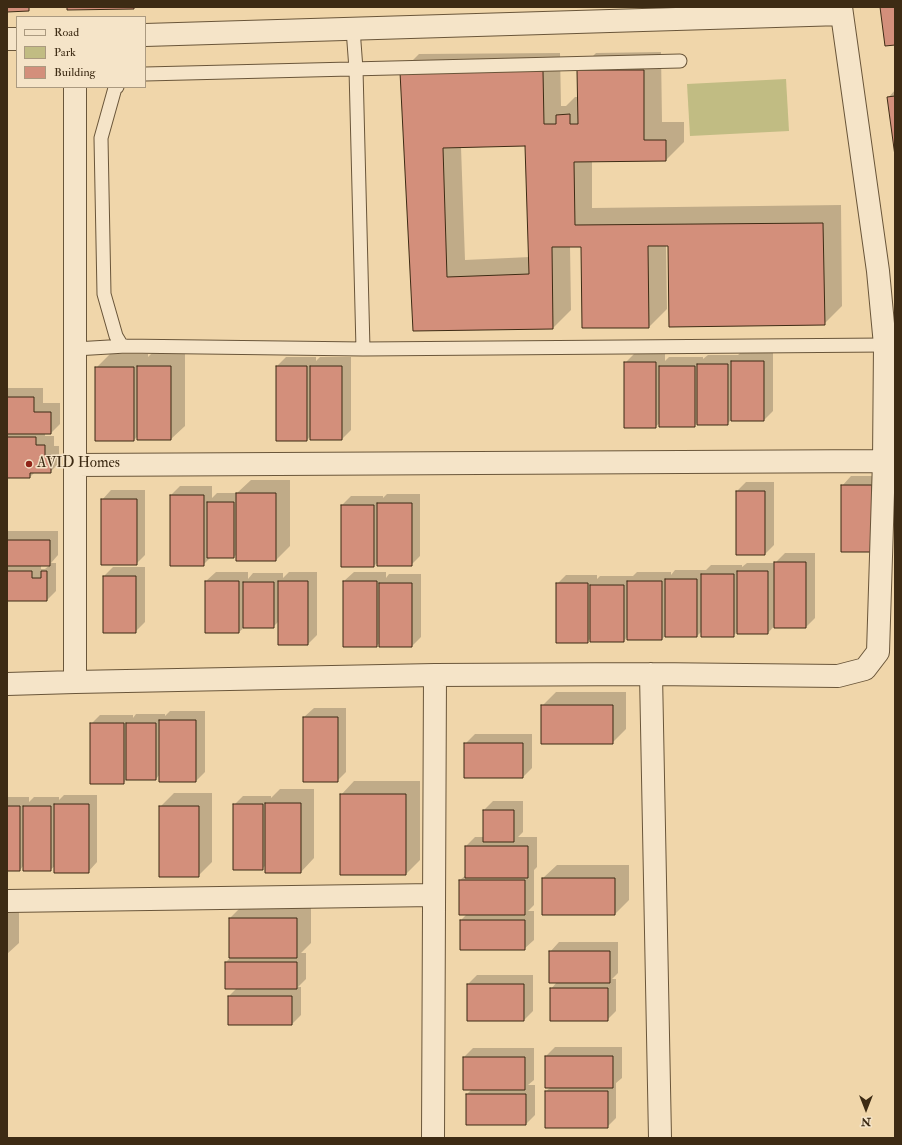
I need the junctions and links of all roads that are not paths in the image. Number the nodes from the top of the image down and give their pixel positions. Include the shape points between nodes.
1 (841, 11) edge
2 (353, 29) junction
3 (146, 35) edge
4 (680, 61) dead end
5 (356, 69) junction
6 (146, 74) edge
7 (75, 88) edge
8 (115, 88) edge
9 (887, 270) edge
10 (885, 345) junction
11 (126, 346) junction
12 (75, 349) junction
13 (363, 349) junction
14 (884, 460) junction
15 (75, 465) junction
16 (651, 674) junction
17 (435, 675) junction
18 (74, 682) junction
19 (7, 684) edge
20 (434, 895) junction
21 (7, 901) edge
22 (433, 1138) edge
23 (660, 1138) edge

1 - 2 street
1 - 9 street
2 - 3 street
2 - 5 lane
4 - 5 lane
5 - 6 lane
5 - 13 lane
7 - 12 street
8 - 11 lane via 101,138 104,294 116,336 122,346
9 - 10 street
10 - 13 lane
10 - 14 street
11 - 12 lane
11 - 13 lane
12 - 15 street
14 - 15 street
14 - 16 street via 878,652 865,669 838,676
15 - 18 street
16 - 17 street
16 - 23 street
17 - 18 street
17 - 20 street
18 - 19 street
20 - 21 street
20 - 22 street

